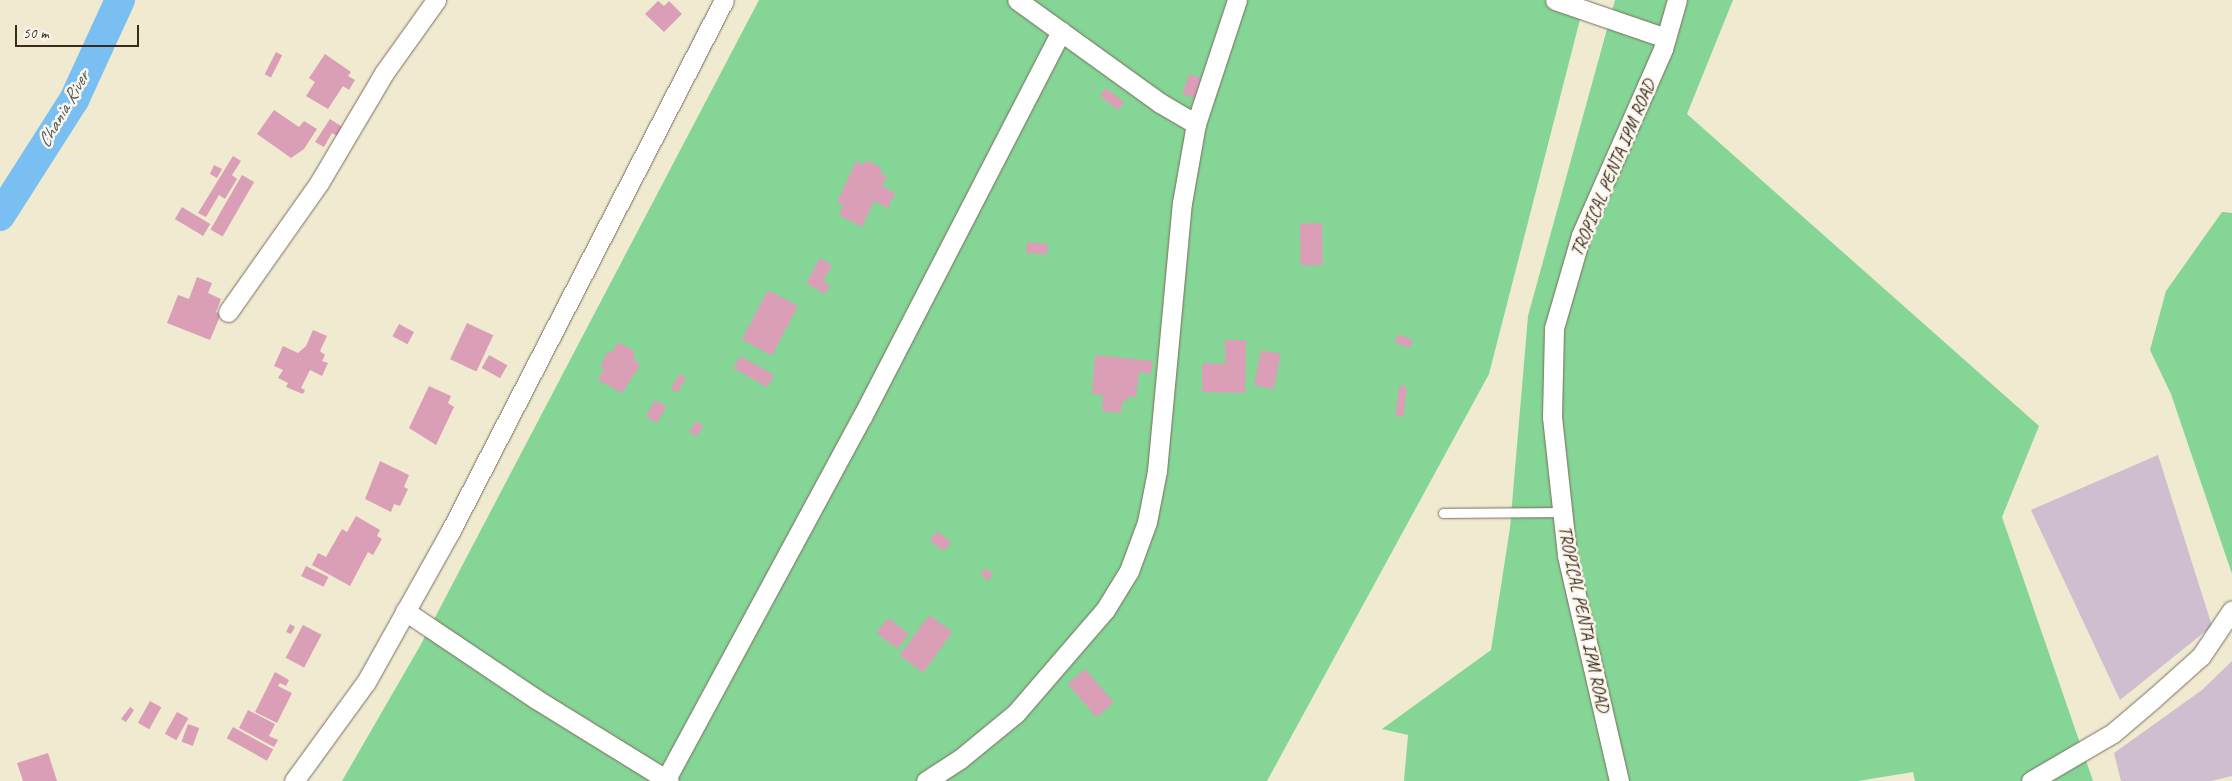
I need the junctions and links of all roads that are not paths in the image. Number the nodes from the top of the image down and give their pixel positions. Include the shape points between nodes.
1 (436, 0) edge
2 (724, 0) edge
3 (1017, 0) edge
4 (1237, 0) edge
5 (1556, 0) edge
6 (1677, 0) edge
7 (1061, 32) junction
8 (1666, 38) junction
9 (1196, 124) junction
10 (228, 312) dead end
11 (1561, 512) junction
12 (1443, 514) dead end
13 (2232, 610) edge
14 (405, 612) junction
15 (667, 780) edge
16 (294, 781) edge
17 (926, 781) edge
18 (1619, 781) edge
19 (2031, 781) edge

1 - 10 street via 384,72 319,183
2 - 14 street via 450,532
3 - 7 street
4 - 9 street
5 - 8 street
6 - 8 street, TROPICAL PENTA IPM ROAD
7 - 9 street via 1160,103
7 - 15 street via 862,417
8 - 11 street, TROPICAL PENTA IPM ROAD via 1620,151 1581,235 1554,328 1552,417
9 - 17 street via 1182,202 1157,471 1147,522 1129,571 1105,610 1016,713 960,759
11 - 12 lane
11 - 18 street, TROPICAL PENTA IPM ROAD via 1567,555
13 - 19 street via 2201,656 2113,733
14 - 15 street via 536,699
14 - 16 street via 349,707

